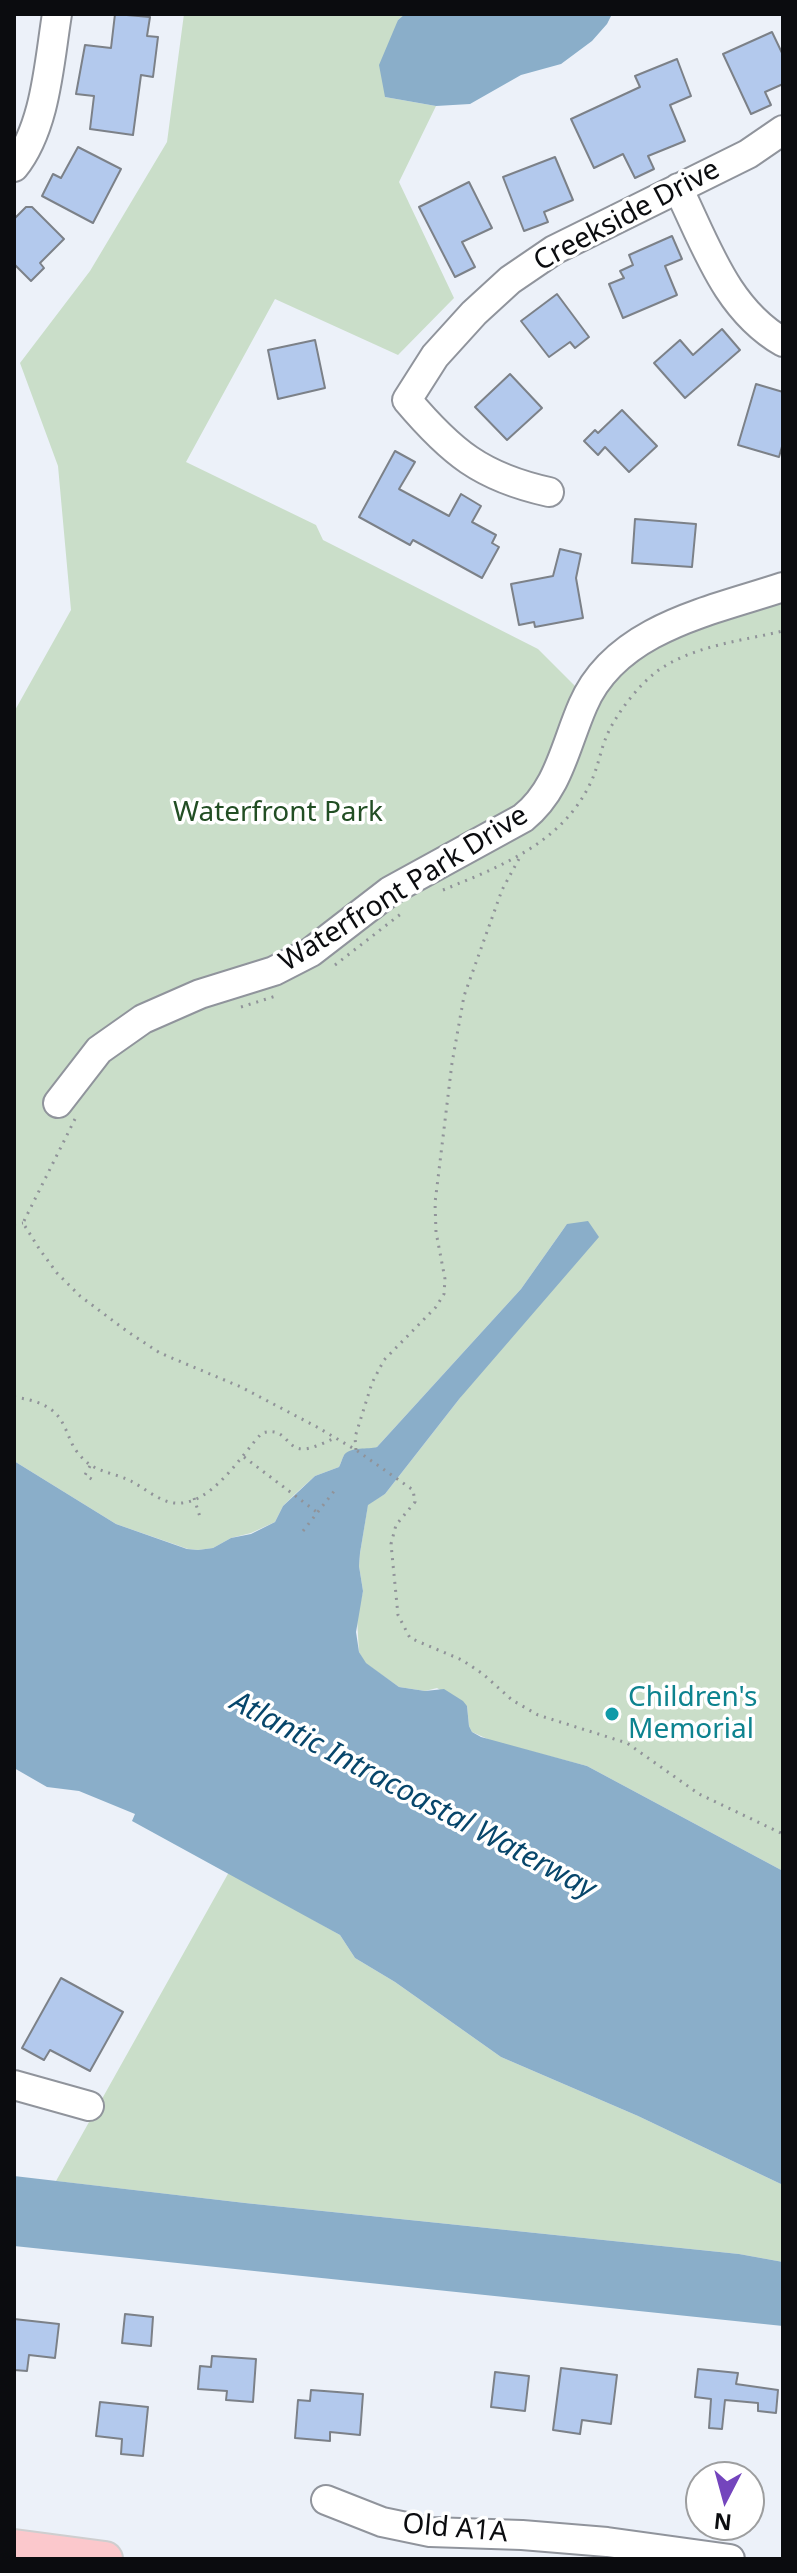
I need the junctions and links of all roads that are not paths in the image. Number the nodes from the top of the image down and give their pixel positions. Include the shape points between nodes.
1 (57, 14) edge
2 (783, 130) edge
3 (14, 167) edge
4 (678, 188) junction
5 (783, 342) edge
6 (549, 492) dead end
7 (783, 587) edge
8 (68, 1108) road end
9 (14, 2085) edge
10 (89, 2106) dead end
11 (326, 2500) dead end
12 (14, 2547) edge
13 (105, 2559) edge
14 (730, 2559) edge

1 - 3 street via 42,106
2 - 4 street, Creekside Drive via 748,154
4 - 5 street via 743,310 759,328
4 - 6 street, Creekside Drive via 554,250 510,280 435,356 407,400 438,437 478,467 514,485
7 - 8 street, Waterfront Park Drive via 669,626 632,646 599,676 550,789 534,809 390,891 311,952 143,1019 99,1050
9 - 10 street
11 - 14 street, Old A1A via 382,2522 430,2532 607,2542
12 - 13 main road

